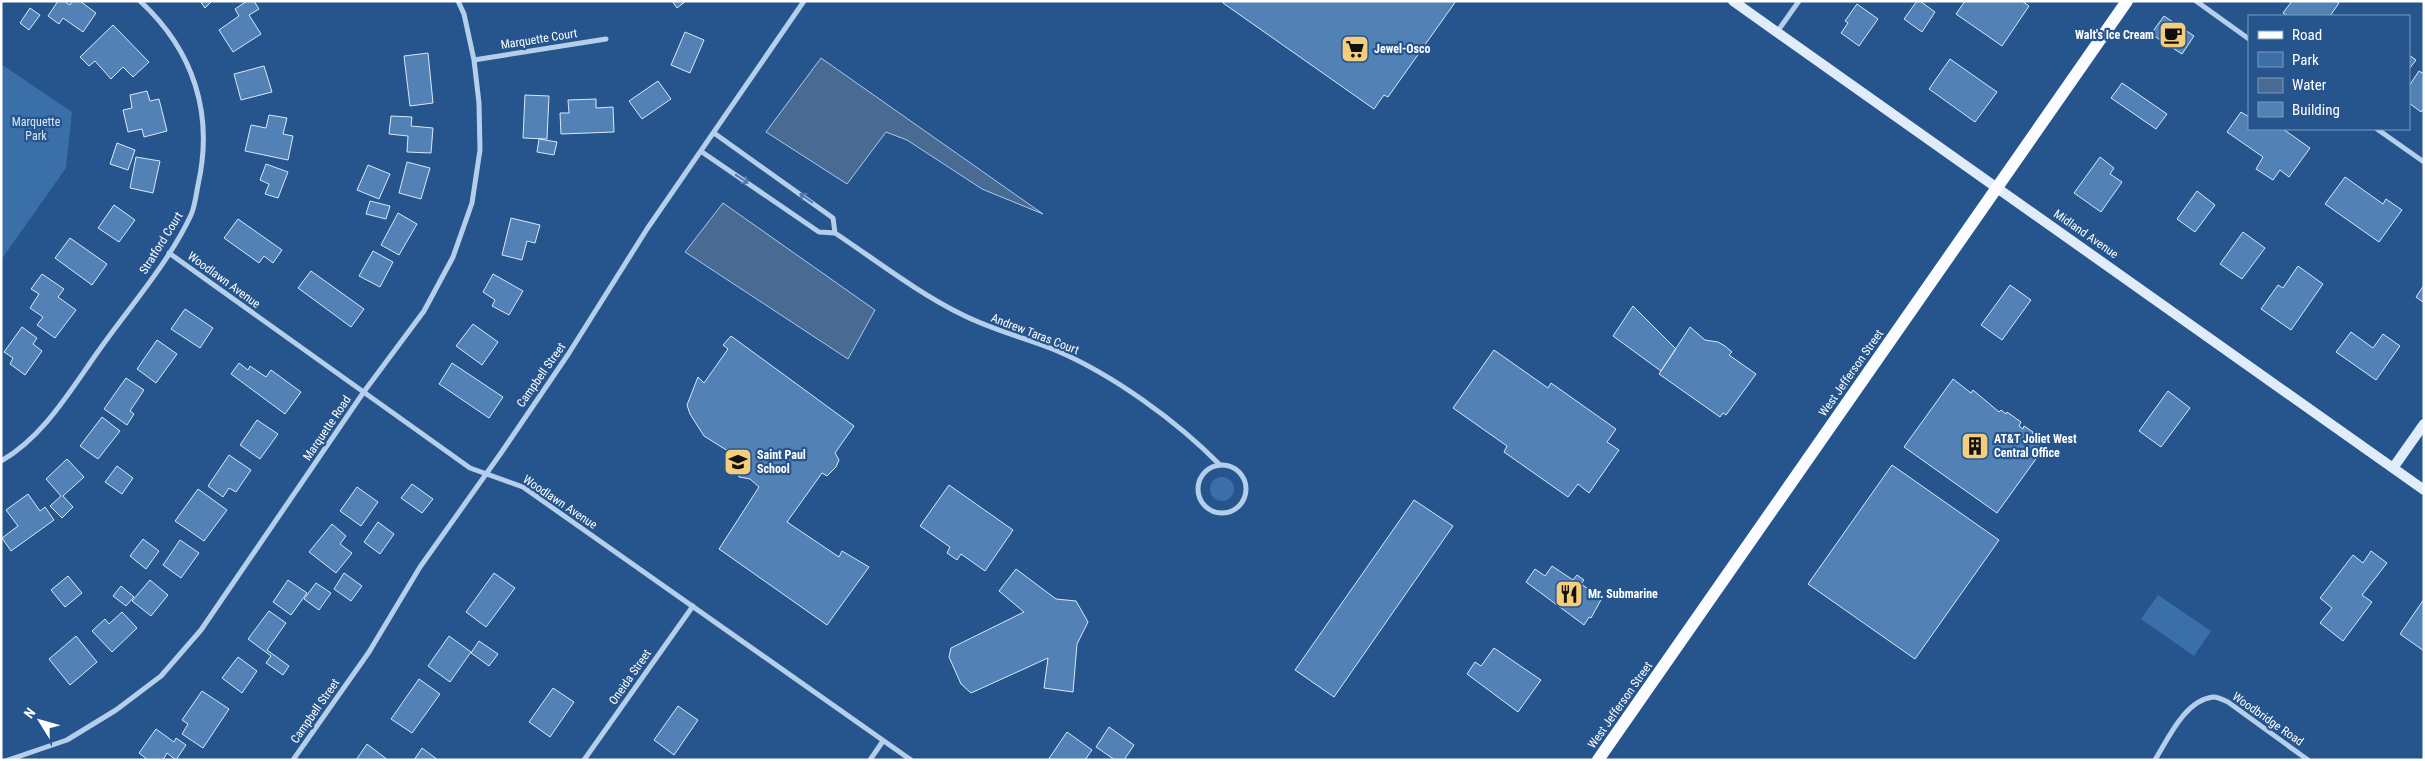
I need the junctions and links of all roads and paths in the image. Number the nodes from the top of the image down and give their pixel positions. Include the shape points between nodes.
1 (140, 1) edge
2 (458, 1) edge
3 (804, 1) edge
4 (1733, 1) edge
5 (1799, 1) edge
6 (2128, 1) edge
7 (2196, 1) edge
8 (1777, 32) junction
9 (2248, 37) edge
10 (606, 39) dead end
11 (474, 60) junction
12 (2378, 130) edge
13 (714, 133) junction
14 (702, 152) junction
15 (2424, 162) edge
16 (1998, 187) junction
17 (835, 233) junction
18 (169, 253) junction
19 (363, 393) junction
20 (2424, 424) edge
21 (1, 462) edge
22 (1220, 465) junction
23 (2393, 468) junction
24 (487, 474) junction
25 (2424, 490) edge
26 (693, 606) junction
27 (883, 741) junction
28 (8, 760) edge
29 (293, 760) edge
30 (584, 760) edge
31 (870, 760) edge
32 (911, 760) edge
33 (1598, 760) edge
34 (2155, 760) edge
35 (2308, 760) edge

1 - 18 street, Stratford Court via 180,48 196,88 205,128 202,168 192,213
2 - 11 street, Marquette Road
3 - 13 street, Campbell Street
4 - 8 street, Midland Avenue
5 - 8 street
6 - 16 main road, West Jefferson Street
7 - 9 street
8 - 16 street, Midland Avenue
10 - 11 street, Marquette Court
11 - 19 street, Marquette Road via 480,150 472,203 453,257 424,311
12 - 15 street
13 - 14 street, Campbell Street
17 -> 13 street via 833,218
14 -> 17 street, Andrew Taras Court via 819,232
14 - 24 street, Campbell Street via 628,257 595,314
16 - 23 street, Midland Avenue
16 - 33 main road, West Jefferson Street
17 - 22 street, Andrew Taras Court via 960,314 1056,351 1111,379 1198,442
18 - 19 street, Woodlawn Avenue
18 - 21 street, Stratford Court via 53,414 20,450
19 - 24 street, Woodlawn Avenue via 470,468
19 - 28 street, Marquette Road via 201,630 161,676 116,710 67,740
20 - 23 street
22 - 22 street, Andrew Taras Court via 1205,472 1198,488 1202,504 1208,510 1224,514 1240,507 1247,491 1246,483 1236,469
23 - 25 street, Midland Avenue
24 - 26 street, Woodlawn Avenue via 523,487
24 - 29 street, Campbell Street via 420,567 369,652
26 - 27 street, Woodlawn Avenue
26 - 30 street, Oneida Street
27 - 31 street
27 - 32 street, Woodlawn Avenue
34 - 35 street, Woodbridge Road via 2187,712 2200,700 2215,697 2228,702

